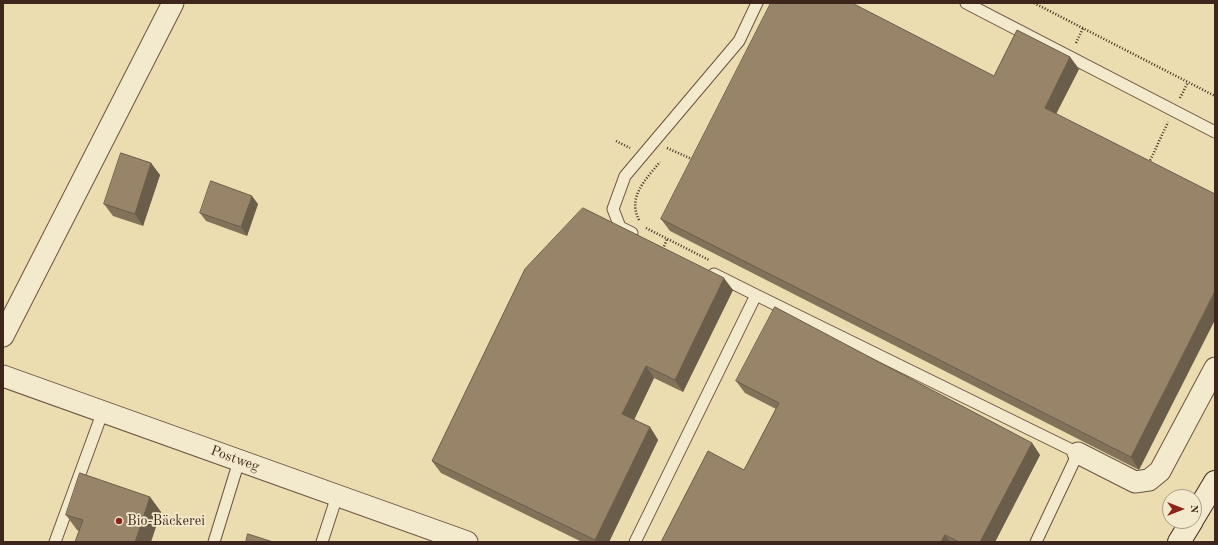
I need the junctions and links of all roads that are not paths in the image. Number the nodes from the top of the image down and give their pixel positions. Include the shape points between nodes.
1 (173, 3) edge
2 (757, 3) edge
3 (966, 3) edge
4 (1215, 132) edge
5 (642, 238) edge
6 (702, 268) edge
7 (756, 295) junction
8 (3, 336) edge
9 (1215, 368) edge
10 (3, 376) edge
11 (103, 411) junction
12 (1078, 454) junction
13 (238, 460) junction
14 (1215, 482) edge
15 (337, 496) junction
16 (1202, 504) edge
17 (1187, 529) edge
18 (55, 542) edge
19 (214, 542) edge
20 (322, 542) edge
21 (467, 542) edge
22 (635, 542) edge
23 (1036, 542) edge
24 (1179, 542) edge

1 - 8 street
2 - 5 lane via 739,41 625,176 613,208 620,227
3 - 4 lane
6 - 7 lane
7 - 12 lane
7 - 22 lane
9 - 12 street via 1160,471 1149,480 1135,482
10 - 11 street, Postweg
11 - 13 street, Postweg
11 - 18 lane
12 - 23 lane
13 - 15 street, Postweg
13 - 19 lane
14 - 16 main road
15 - 20 lane
15 - 21 street, Postweg
17 - 24 main road

